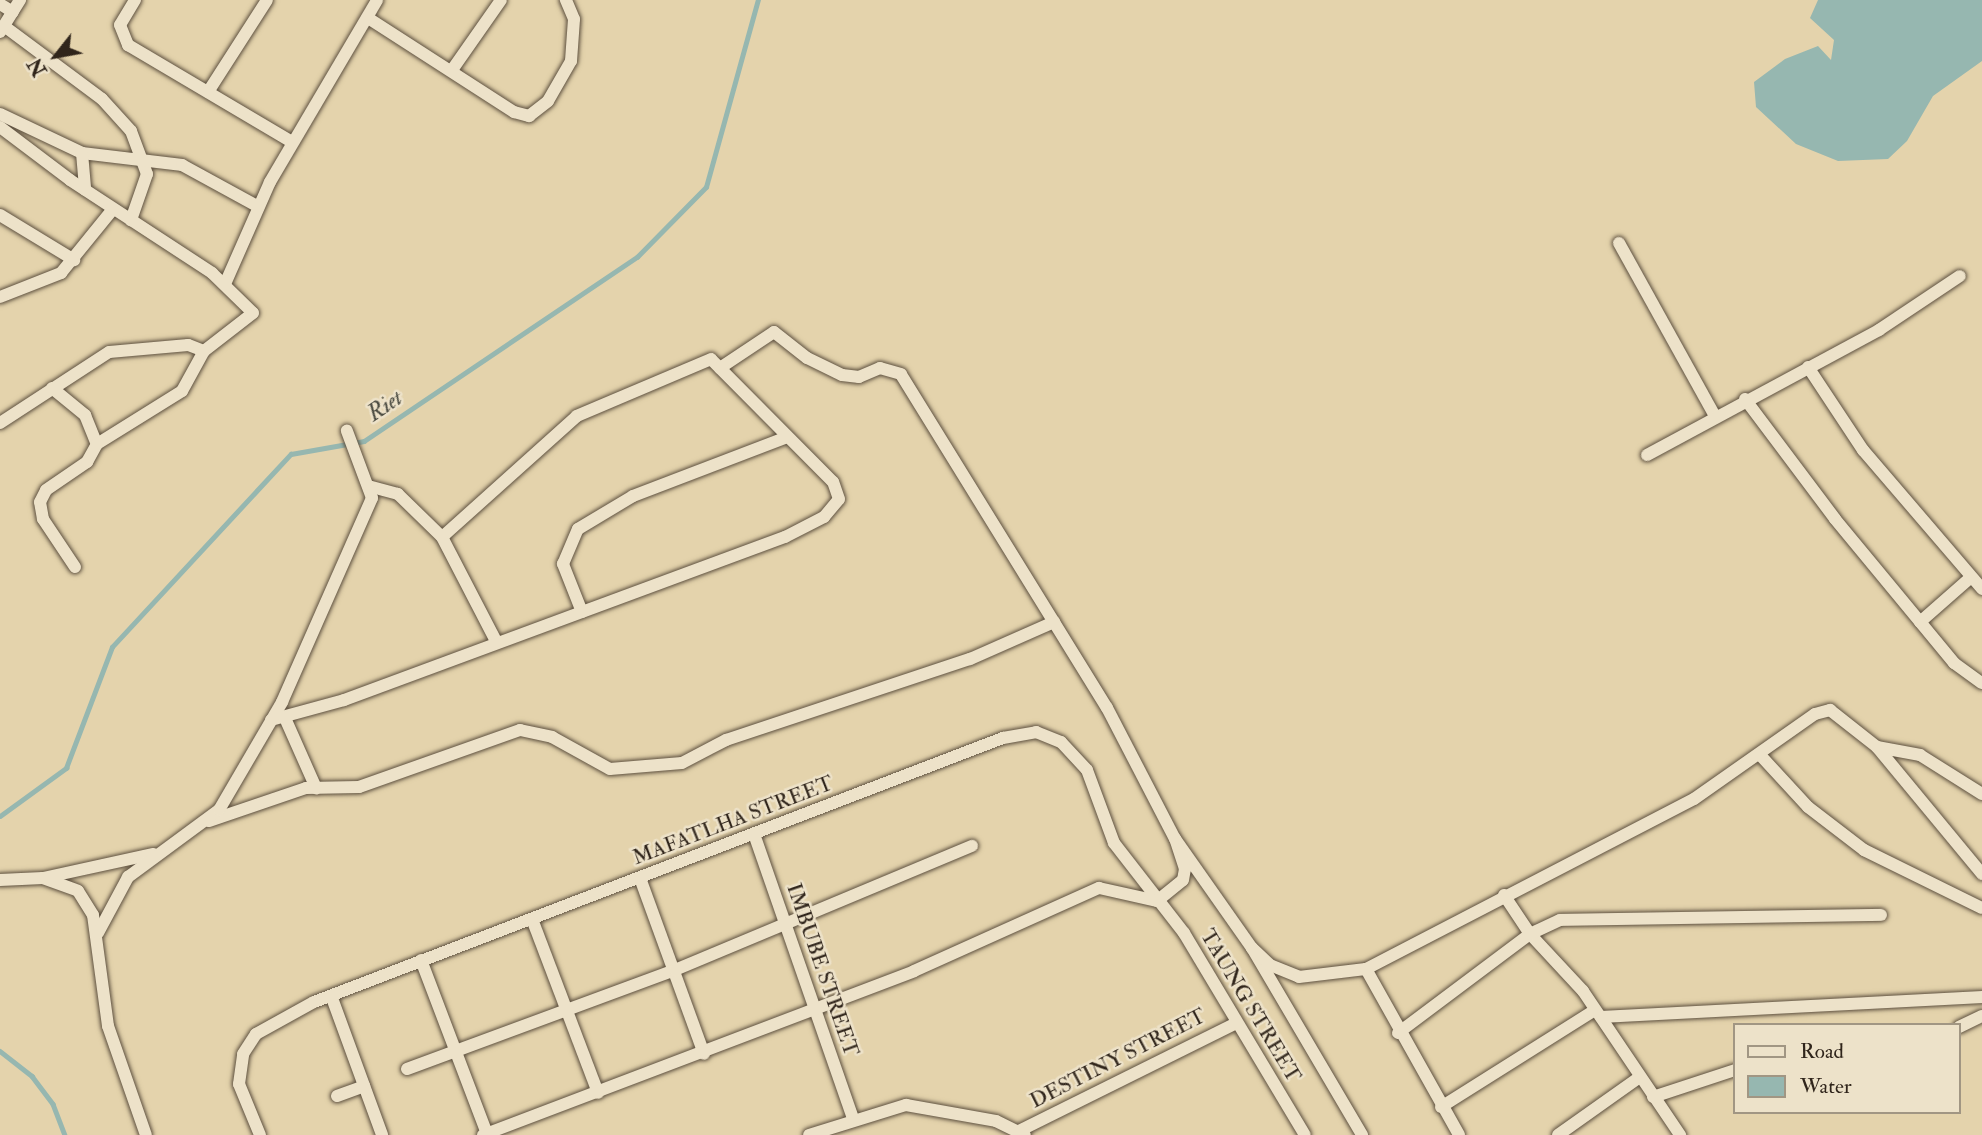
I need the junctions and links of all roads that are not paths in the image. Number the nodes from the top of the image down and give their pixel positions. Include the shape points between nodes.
1 (20, 0) edge
2 (135, 0) edge
3 (267, 0) edge
4 (377, 0) edge
5 (501, 0) edge
6 (566, 0) edge
7 (0, 4) edge
8 (13, 12) junction
9 (368, 18) junction
10 (2, 29) edge
11 (452, 70) junction
12 (208, 92) junction
13 (0, 114) edge
14 (0, 127) edge
15 (292, 142) junction
16 (82, 153) junction
17 (144, 160) junction
18 (85, 190) junction
19 (257, 206) junction
20 (113, 209) junction
21 (0, 215) edge
22 (131, 220) junction
23 (1619, 243) dead end
24 (74, 260) junction
25 (1960, 276) dead end
26 (225, 284) junction
27 (0, 297) edge
28 (204, 351) junction
29 (1808, 367) junction
30 (720, 368) junction
31 (52, 388) junction
32 (1745, 399) junction
33 (1715, 416) junction
34 (0, 423) edge
35 (347, 431) dead end
36 (785, 438) junction
37 (97, 444) junction
38 (1647, 455) dead end
39 (371, 487) junction
40 (442, 537) junction
41 (75, 567) dead end
42 (1970, 578) junction
43 (1982, 589) edge
44 (582, 612) junction
45 (1054, 622) junction
46 (1920, 622) junction
47 (496, 641) junction
48 (1982, 683) edge
49 (285, 718) junction
50 (271, 720) junction
51 (1877, 747) junction
52 (1761, 756) junction
53 (317, 788) junction
54 (1982, 794) edge
55 (209, 821) junction
56 (754, 834) junction
57 (1175, 839) junction
58 (972, 846) dead end
59 (157, 853) junction
60 (1982, 874) edge
61 (43, 878) junction
62 (640, 878) junction
63 (0, 880) edge
64 (1504, 895) junction
65 (1157, 901) junction
66 (1982, 908) edge
67 (1881, 915) dead end
68 (532, 919) junction
69 (785, 924) junction
70 (98, 933) junction
71 (1530, 934) junction
72 (1252, 948) junction
73 (421, 960) junction
74 (1366, 969) junction
75 (675, 970) junction
76 (1982, 997) edge
77 (332, 998) junction
78 (564, 1010) junction
79 (816, 1010) junction
80 (1598, 1013) junction
81 (1982, 1016) edge
82 (1235, 1024) junction
83 (1961, 1026) edge
84 (1398, 1033) junction
85 (456, 1051) junction
86 (704, 1054) junction
87 (407, 1069) dead end
88 (1734, 1070) edge
89 (1640, 1077) junction
90 (364, 1086) junction
91 (598, 1093) junction
92 (337, 1096) dead end
93 (1653, 1097) junction
94 (1441, 1107) junction
95 (853, 1118) junction
96 (1022, 1133) edge
97 (485, 1134) edge
98 (146, 1135) edge
99 (260, 1135) edge
100 (382, 1135) edge
101 (809, 1135) edge
102 (1305, 1135) edge
103 (1362, 1135) edge
104 (1459, 1135) edge
105 (1558, 1135) edge
106 (1680, 1135) edge

1 - 8 street
2 - 12 street via 120,25 124,41
3 - 12 street
4 - 9 street
5 - 11 street
6 - 11 street via 573,19 571,61 556,91 533,114 514,112
7 - 8 street
8 - 10 street
9 - 11 street
9 - 15 street via 335,64
10 - 17 street via 114,110
12 - 15 street
13 - 16 street
14 - 18 street
15 - 19 street
16 - 17 street
16 - 18 street
17 - 19 street via 182,165
17 - 22 street via 145,190
18 - 20 street
19 - 26 street
20 - 22 street
20 - 24 street
21 - 24 street
22 - 26 street
23 - 33 street
24 - 27 street via 53,278
25 - 29 street via 1912,310
26 - 28 street via 253,313
28 - 31 street via 188,345 118,349
28 - 37 street via 182,391
29 - 32 street
29 - 42 street via 1863,450
30 - 36 street
30 - 40 street via 707,360 577,416
30 - 45 street via 775,332 807,358 842,375 896,370
31 - 34 street
31 - 37 street via 85,415
32 - 33 street
32 - 46 street
33 - 38 street
35 - 39 street
36 - 44 street via 633,496 578,529 563,564
36 - 44 street via 839,492 824,517 785,537
37 - 41 street via 87,462 46,491 40,502 43,519
39 - 40 street via 398,494
39 - 50 street via 365,519
40 - 47 street
42 - 43 street
42 - 46 street
44 - 47 street
45 - 53 street via 970,659 726,740 682,763 610,769 552,737 520,730 359,787
45 - 57 street via 1120,731
46 - 48 street via 1954,663
47 - 49 street
49 - 50 street
49 - 53 street
50 - 55 street
51 - 52 street via 1830,710 1815,714
51 - 54 street via 1920,755
51 - 60 street
52 - 64 street via 1694,799
52 - 66 street via 1808,807 1864,850
53 - 55 street
55 - 59 street
56 - 62 street, MAFATLHA STREET
56 - 65 street, MAFATLHA STREET via 1003,738 1036,732 1062,742 1087,769 1114,843
56 - 69 street, IMBUBE STREET
57 - 65 street via 1185,869 1183,880
57 - 72 street via 1198,864
58 - 69 street
59 - 61 street
59 - 70 street via 120,887
61 - 63 street
61 - 70 street via 78,891
62 - 68 street, MAFATLHA STREET
62 - 75 street
64 - 71 street
64 - 74 street
65 - 79 street via 1099,888
65 - 82 street, TAUNG STREET via 1184,933
67 - 71 street via 1560,920
68 - 73 street, MAFATLHA STREET
68 - 78 street
69 - 75 street
69 - 79 street, IMBUBE STREET
70 - 98 street via 108,1026
71 - 80 street
71 - 84 street
72 - 74 street via 1270,965 1299,977
72 - 103 street
73 - 77 street, MAFATLHA STREET
73 - 85 street
74 - 84 street
75 - 78 street
75 - 86 street
76 - 80 street
77 - 90 street
77 - 99 street, MAFATLHA STREET via 314,1002 248,1042 237,1072
78 - 85 street
78 - 91 street
79 - 86 street
79 - 95 street, IMBUBE STREET
80 - 89 street
80 - 94 street
81 - 83 street
82 - 96 street, DESTINY STREET
82 - 102 street, TAUNG STREET
84 - 94 street
85 - 87 street
85 - 97 street
86 - 91 street
88 - 93 street
89 - 93 street
89 - 105 street
90 - 92 street
90 - 100 street
91 - 97 street
93 - 106 street
94 - 104 street
95 - 96 street via 906,1105 928,1106
95 - 101 street

